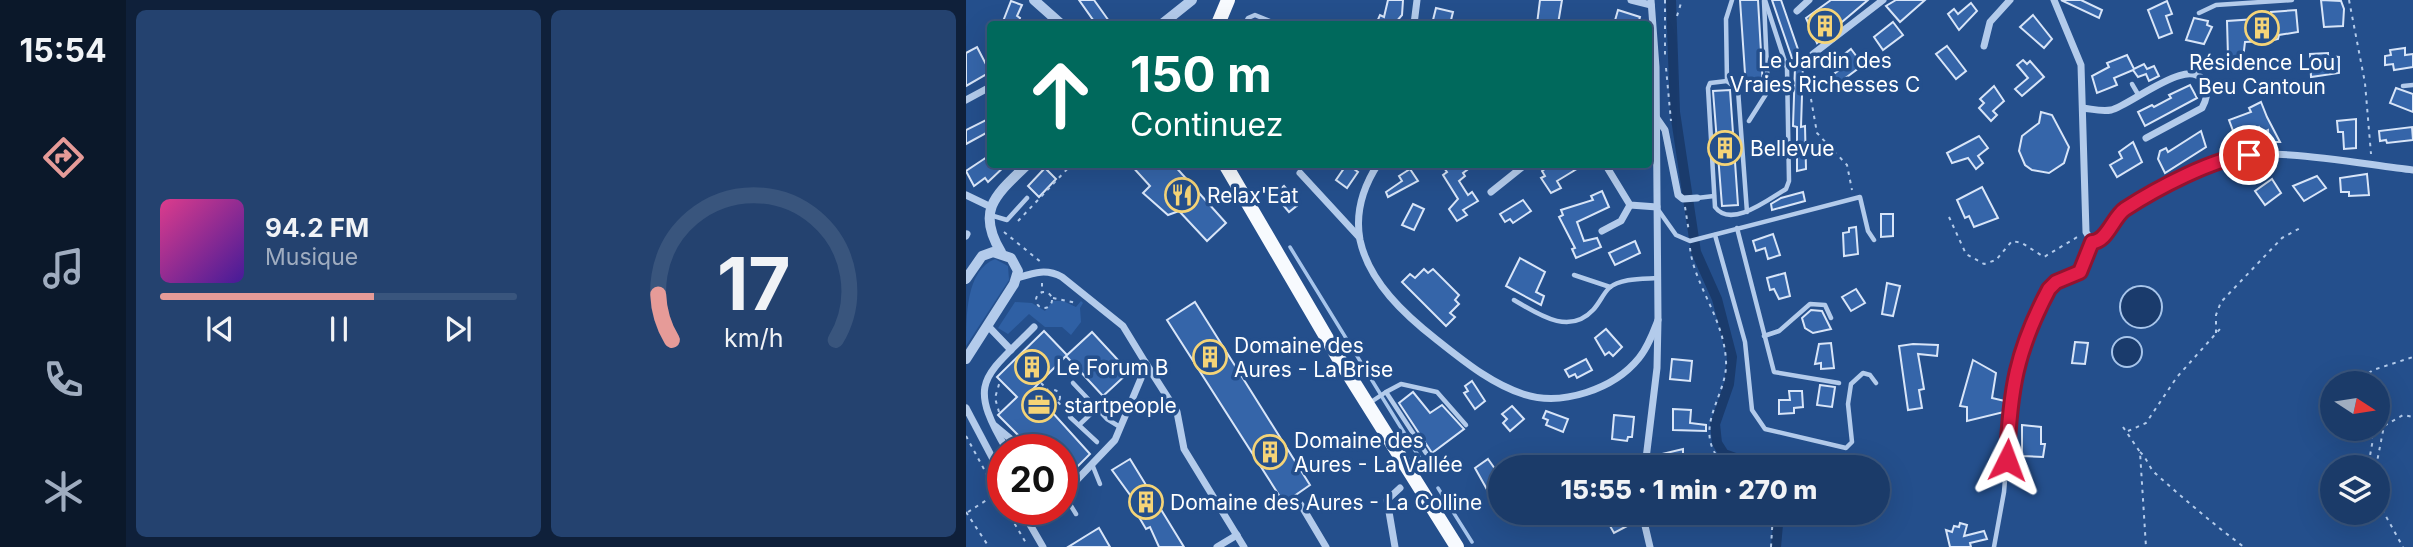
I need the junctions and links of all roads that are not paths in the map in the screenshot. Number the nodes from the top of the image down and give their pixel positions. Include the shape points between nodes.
1 (1034, 0) edge
2 (1192, 0) edge
3 (1228, 0) edge
4 (1417, 0) edge
5 (1631, 0) edge
6 (1732, 0) edge
7 (1764, 0) edge
8 (1809, 0) edge
9 (2010, 0) edge
10 (2054, 0) edge
11 (2292, 0) edge
12 (1881, 1) edge
13 (1651, 3) edge
14 (1797, 11) dead end
15 (2199, 13) dead end
16 (1058, 21) edge
17 (1166, 21) edge
18 (1219, 21) edge
19 (1246, 21) edge
20 (1270, 21) edge
21 (1414, 21) edge
22 (1652, 21) edge
23 (1652, 26) edge
24 (1984, 46) dead end
25 (1813, 54) dead end
26 (1727, 81) junction
27 (2132, 85) dead end
28 (2413, 85) edge
29 (2403, 86) dead end
30 (987, 89) edge
31 (2140, 96) junction
32 (966, 100) edge
33 (2083, 108) junction
34 (1656, 117) junction
35 (1749, 121) dead end
36 (2147, 138) dead end
37 (1024, 168) edge
38 (1227, 168) edge
39 (1376, 168) edge
40 (1521, 168) edge
41 (1607, 168) edge
42 (2413, 170) edge
43 (1300, 173) dead end
44 (1491, 192) dead end
45 (966, 195) edge
46 (1714, 196) junction
47 (1027, 198) dead end
48 (1697, 198) joint
49 (1630, 205) junction
50 (1657, 207) junction
51 (990, 211) junction
52 (1747, 212) junction
53 (1737, 228) junction
54 (989, 229) junction
55 (1602, 231) dead end
56 (1715, 235) junction
57 (1360, 238) junction
58 (1874, 240) dead end
59 (2092, 242) junction
60 (1001, 252) junction
61 (2090, 253) joint
62 (982, 256) junction
63 (1016, 265) junction
64 (1038, 272) junction
65 (1574, 275) dead end
66 (1017, 278) junction
67 (1658, 278) junction
68 (966, 279) edge
69 (1610, 287) junction
70 (1514, 300) dead end
71 (1831, 318) dead end
72 (1658, 320) junction
73 (988, 326) junction
74 (1034, 327) dead end
75 (1764, 337) junction
76 (1011, 350) junction
77 (966, 359) edge
78 (1145, 362) junction
79 (1073, 383) road end
80 (1839, 383) dead end
81 (1876, 383) dead end
82 (1386, 393) junction
83 (1367, 404) junction
84 (966, 408) edge
85 (1097, 408) junction
86 (1070, 416) road end
87 (993, 425) junction
88 (1079, 425) junction
89 (1466, 425) dead end
90 (1120, 428) junction
91 (998, 434) edge
92 (1008, 434) edge
93 (1097, 442) dead end
94 (987, 448) edge
95 (1426, 453) dead end
96 (1646, 455) edge
97 (1092, 464) junction
98 (1078, 477) edge
99 (1100, 484) dead end
100 (1400, 488) dead end
101 (1301, 505) dead end
102 (1029, 525) edge
103 (1645, 525) edge
104 (1237, 535) junction
105 (1040, 546) edge
106 (1217, 547) edge
107 (1244, 547) edge
108 (1326, 547) edge
109 (1395, 547) edge
110 (1457, 547) edge
111 (1650, 547) edge
112 (1994, 547) edge

1 - 16 street
2 - 17 street
3 - 18 main road
4 - 21 street
5 - 13 street
6 - 26 lane via 1726,19
7 - 35 lane via 1768,91
7 - 52 lane via 1787,68 1789,181 1786,189
8 - 14 street
9 - 24 street via 1990,22
10 - 33 street via 2080,58
11 - 15 lane via 2216,5
12 - 25 street
13 - 22 street
19 - 20 lane via 1255,15
23 - 34 street
26 - 46 lane via 1710,83 1708,88
26 - 52 lane via 1738,90
27 - 31 lane
28 - 29 lane
30 - 32 street
31 - 33 street via 2109,110
31 - 36 street via 2186,73 2202,78 2207,92 2198,111
33 - 59 street via 2086,232
34 - 48 street via 1664,127 1678,193 1684,199
34 - 50 street
37 - 51 street via 998,195
38 - 83 main road
39 - 57 street via 1364,189
40 - 44 street
41 - 49 street
42 - 59 street via 2234,156 2124,209 2102,238
43 - 57 street
45 - 51 street
46 - 48 lane
46 - 52 lane via 1719,212
47 - 51 lane via 1007,220
49 - 50 street
49 - 55 street via 1621,221
50 - 56 lane via 1676,235 1690,241
50 - 67 street
51 - 54 street
53 - 56 lane
53 - 58 lane via 1862,198
53 - 75 lane
54 - 60 street
54 - 62 street
56 - 81 lane via 1745,342 1752,410 1765,429 1846,448 1852,442 1851,384 1863,373
57 - 72 street via 1369,263 1401,310 1471,367 1531,397 1573,396 1620,375 1644,351
59 - 61 street
60 - 62 street
60 - 63 street
61 - 112 lane via 2080,272 2049,289 2021,348
62 - 68 street
63 - 64 street
63 - 66 street
64 - 66 street
64 - 78 street via 1062,277 1118,322
65 - 69 lane
66 - 73 street
67 - 69 lane via 1628,280
67 - 72 street
69 - 70 lane via 1591,313 1571,322 1553,321
71 - 75 lane via 1825,305 1810,304 1779,331
72 - 96 street
73 - 76 street
73 - 77 street
74 - 76 street
75 - 80 lane via 1774,372
76 - 87 street via 983,386
78 - 90 street
78 - 104 street via 1177,412 1184,449
79 - 85 lane
82 - 83 lane
82 - 89 lane via 1401,384 1437,392
82 - 95 lane
83 - 110 main road
84 - 94 street
85 - 88 lane
85 - 90 lane
86 - 88 lane
87 - 91 street
87 - 92 street
88 - 93 lane
90 - 97 street via 1110,447
97 - 98 street
97 - 99 lane
100 - 109 street via 1388,500
101 - 108 street
102 - 105 street
103 - 111 street
104 - 106 street
104 - 107 street

